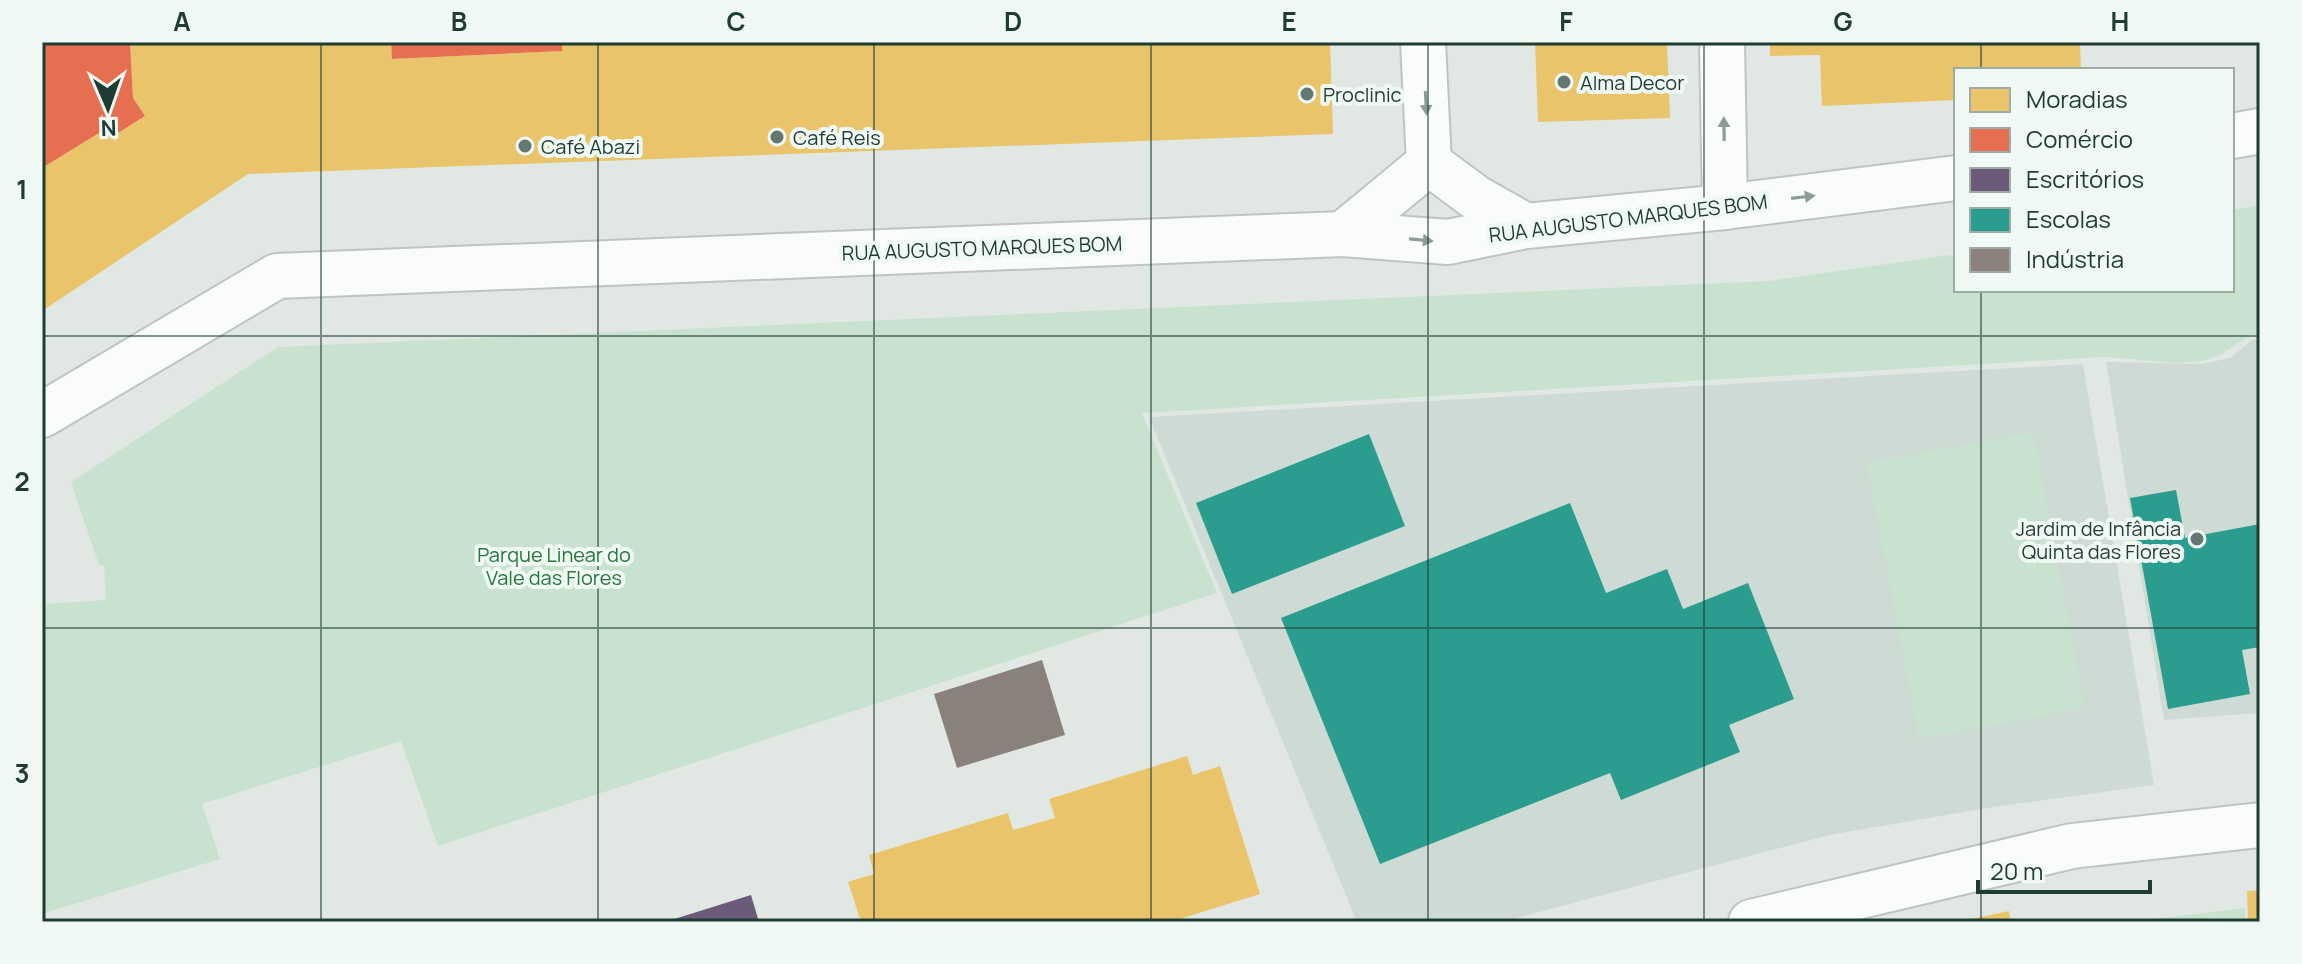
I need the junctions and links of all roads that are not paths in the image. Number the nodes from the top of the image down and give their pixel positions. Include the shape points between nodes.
1 (1423, 42) edge
2 (1722, 42) edge
3 (2260, 131) edge
4 (2234, 136) edge
5 (1429, 163) junction
6 (1954, 178) edge
7 (1725, 207) junction
8 (1526, 226) junction
9 (1343, 234) junction
10 (42, 415) edge
11 (2260, 825) edge
12 (1751, 922) edge

1 -> 5 street
7 -> 2 street
3 - 4 street
5 - 8 street
5 - 9 street
7 -> 6 street, RUA AUGUSTO MARQUES BOM
7 - 8 street, RUA AUGUSTO MARQUES BOM
9 -> 8 street, RUA AUGUSTO MARQUES BOM via 1448,242
9 - 10 street, RUA AUGUSTO MARQUES BOM via 277,276
11 - 12 street via 2072,846

